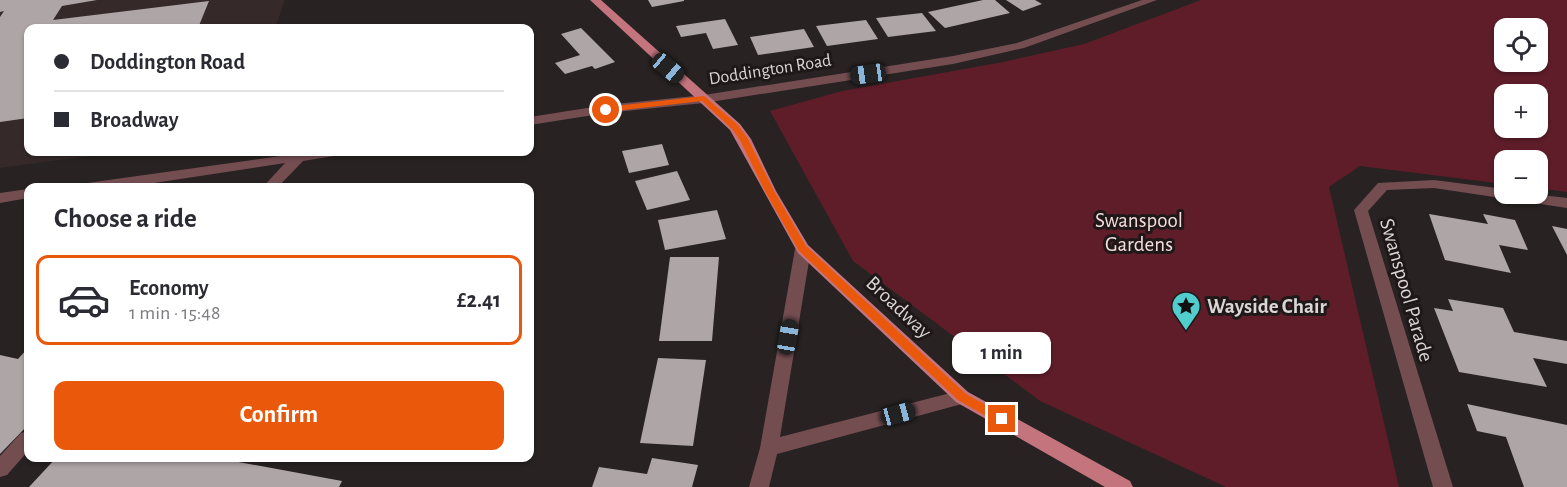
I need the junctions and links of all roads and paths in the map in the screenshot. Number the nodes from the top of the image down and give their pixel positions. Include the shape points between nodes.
1 (595, 0) edge
2 (1152, 0) edge
3 (704, 99) junction
4 (534, 120) edge
5 (306, 156) edge
6 (299, 157) junction
7 (121, 183) edge
8 (274, 183) edge
9 (24, 195) edge
10 (0, 198) edge
11 (1567, 203) edge
12 (803, 249) junction
13 (962, 397) junction
14 (24, 443) edge
15 (769, 448) junction
16 (0, 469) edge
17 (759, 487) edge
18 (1123, 487) edge
19 (1443, 487) edge

1 - 3 main road, Broadway
2 - 3 street, Doddington Road via 1020,46 943,62
3 - 4 street, Doddington Road
3 - 12 main road, Broadway via 744,139
5 - 6 street
6 - 7 street
6 - 8 street
9 - 10 street
11 - 19 street, Swanspool Parade via 1434,184 1383,186 1361,210
12 - 13 main road, Broadway
12 - 15 street
13 - 15 street
13 - 18 main road, Broadway
14 - 16 street
15 - 17 street

